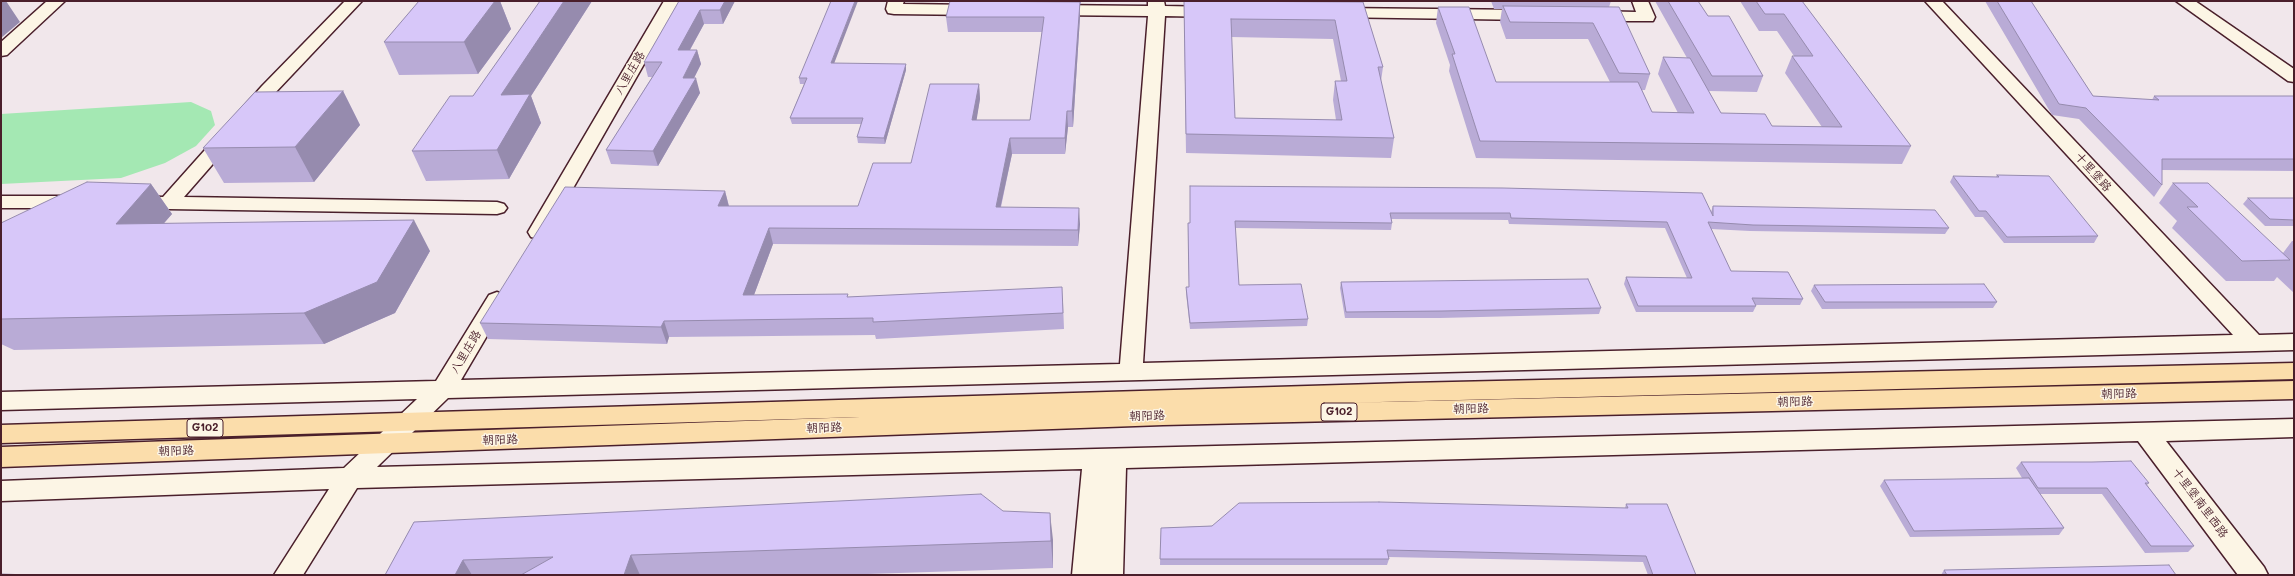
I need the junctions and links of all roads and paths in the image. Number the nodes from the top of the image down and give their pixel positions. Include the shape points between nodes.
1 (57, 1) edge
2 (354, 1) edge
3 (672, 1) edge
4 (896, 1) edge
5 (1640, 1) edge
6 (1934, 1) edge
7 (2184, 1) edge
8 (1157, 6) edge
9 (990, 10) edge
10 (1038, 10) edge
11 (1228, 12) edge
12 (1323, 13) edge
13 (1544, 16) edge
14 (1576, 16) edge
15 (1, 51) edge
16 (2294, 77) edge
17 (1, 202) edge
18 (168, 202) junction
19 (497, 208) dead end
20 (528, 249) edge
21 (508, 282) edge
22 (2294, 342) edge
23 (2253, 343) junction
24 (2294, 371) edge
25 (1131, 372) junction
26 (444, 388) junction
27 (2294, 390) edge
28 (1, 401) edge
29 (409, 421) junction
30 (2294, 428) edge
31 (2145, 432) junction
32 (1, 434) edge
33 (385, 444) junction
34 (1, 457) edge
35 (1105, 458) junction
36 (350, 478) junction
37 (1, 491) edge
38 (288, 575) edge
39 (1086, 575) edge
40 (1109, 575) edge
41 (2254, 575) edge

1 - 15 street
2 - 18 street via 268,90
3 - 20 street, 八里庄路
4 - 9 street via 894,9
5 - 14 street via 1647,17
6 - 23 street, 十里堡路
7 - 16 street
8 - 10 street
8 - 11 street
8 - 25 street
12 - 13 street
17 - 18 street
18 - 19 street
21 - 26 street, 八里庄路
22 - 23 street
23 - 25 street
24 - 29 highway, 朝阳路 / G102 via 1392,392
25 - 26 street
26 - 28 street
26 - 29 street, 八里庄路
27 - 33 highway, 朝阳路 / G102 via 1163,416
29 - 32 highway, 朝阳路 / G102
29 - 33 street, 八里庄路
30 - 31 street
31 - 35 street
31 - 41 street, 十里堡南里西路
33 - 34 highway, 朝阳路 / G102
33 - 36 street, 八里庄路
35 - 36 street
35 - 39 street
35 - 40 street
36 - 37 street
36 - 38 street, 八里庄路

